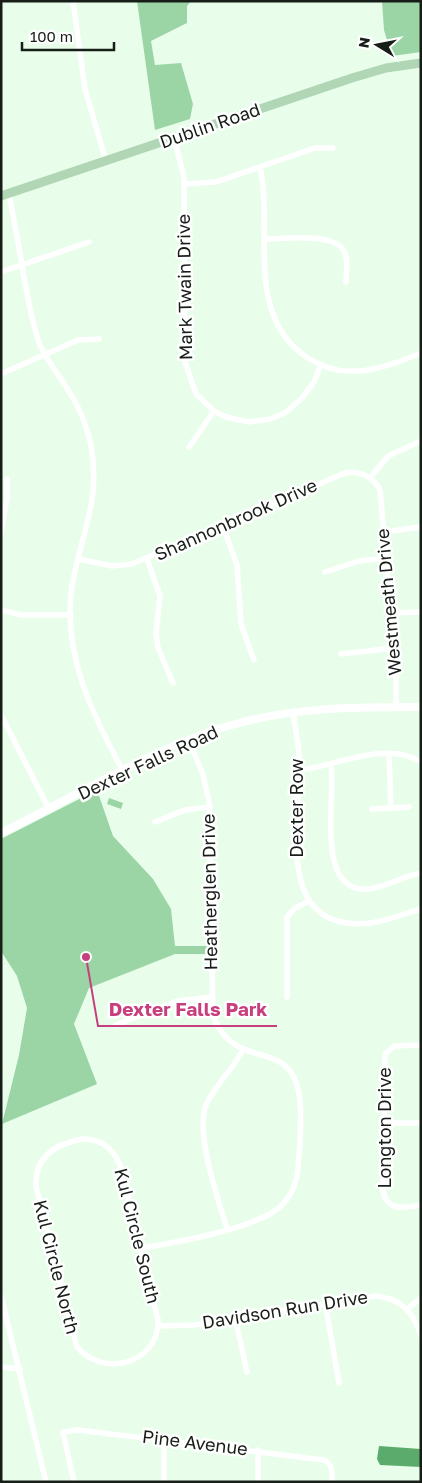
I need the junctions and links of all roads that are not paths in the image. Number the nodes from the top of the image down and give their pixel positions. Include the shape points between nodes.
1 (73, 1) edge
2 (421, 63) edge
3 (174, 138) junction
4 (333, 148) dead end
5 (106, 161) junction
6 (260, 167) junction
7 (184, 184) junction
8 (5, 195) edge
9 (265, 239) junction
10 (89, 242) dead end
11 (22, 266) junction
12 (1, 272) edge
13 (346, 282) dead end
14 (100, 339) dead end
15 (421, 353) edge
16 (44, 354) junction
17 (321, 365) junction
18 (1, 374) edge
19 (214, 411) junction
20 (421, 441) edge
21 (189, 447) dead end
22 (370, 478) junction
23 (6, 479) dead end
24 (222, 524) junction
25 (421, 527) edge
26 (383, 532) junction
27 (1, 534) edge
28 (386, 558) junction
29 (78, 559) junction
30 (147, 559) junction
31 (325, 572) dead end
32 (1, 610) edge
33 (421, 612) edge
34 (391, 613) junction
35 (71, 615) junction
36 (394, 648) junction
37 (341, 654) dead end
38 (254, 660) dead end
39 (173, 683) dead end
40 (396, 707) junction
41 (421, 707) edge
42 (294, 712) junction
43 (1, 715) edge
44 (189, 740) junction
45 (388, 754) junction
46 (421, 762) edge
47 (331, 765) junction
48 (300, 770) junction
49 (123, 772) junction
50 (210, 807) junction
51 (410, 807) dead end
52 (391, 808) junction
53 (49, 809) junction
54 (372, 809) dead end
55 (155, 822) dead end
56 (1, 833) edge
57 (421, 873) edge
58 (309, 901) junction
59 (421, 909) edge
60 (211, 997) junction
61 (287, 997) dead end
62 (116, 1025) dead end
63 (421, 1045) edge
64 (243, 1050) junction
65 (384, 1123) junction
66 (421, 1123) edge
67 (55, 1148) joint
68 (421, 1205) edge
69 (227, 1228) junction
70 (141, 1248) junction
71 (1, 1296) edge
72 (421, 1298) edge
73 (325, 1302) junction
74 (3, 1306) edge
75 (407, 1309) junction
76 (235, 1317) junction
77 (158, 1326) junction
78 (421, 1336) edge
79 (119, 1364) joint
80 (1, 1366) edge
81 (20, 1369) junction
82 (247, 1372) dead end
83 (339, 1383) dead end
84 (164, 1439) junction
85 (258, 1450) junction
86 (46, 1482) edge
87 (74, 1482) edge
88 (164, 1482) edge
89 (258, 1482) edge
90 (332, 1482) edge

1 - 5 street via 85,90
2 - 3 main road, Dublin Road via 386,68 352,78
3 - 5 main road, Dublin Road
3 - 7 street, Mark Twain Drive
4 - 6 street via 315,148
5 - 8 main road, Dublin Road
6 - 7 street via 216,182
6 - 9 street via 265,198
7 - 19 street, Mark Twain Drive via 185,362 196,394
8 - 11 street
9 - 13 street via 326,239 336,242 344,250 347,260
9 - 17 street via 266,282 272,316 286,340
10 - 11 street
11 - 12 street
11 - 16 street via 34,330
14 - 16 street via 78,340
15 - 17 street via 365,372
16 - 18 street
16 - 29 street via 70,392 82,418 95,471 92,507
17 - 19 street, Mark Twain Drive via 302,398 278,416 263,421 241,422
19 - 21 street
20 - 22 street via 388,456
22 - 24 street, Shannonbrook Drive via 356,472 345,473
22 - 26 street, Westmeath Drive via 377,485 380,496
23 - 27 street via 8,498
24 - 30 street, Shannonbrook Drive
24 - 38 street via 237,565 241,624
25 - 26 street
26 - 28 street, Westmeath Drive
28 - 31 street via 359,560
28 - 34 street, Westmeath Drive
29 - 30 street, Shannonbrook Drive via 112,566
29 - 35 street
30 - 39 street via 160,596 156,633 158,648
32 - 35 street via 21,614
33 - 34 street
34 - 36 street, Westmeath Drive
35 - 49 street via 75,661 81,682
36 - 37 street
36 - 40 street, Westmeath Drive
40 - 41 street, Dexter Falls Road
40 - 42 street, Dexter Falls Road
42 - 44 street, Dexter Falls Road via 228,726
42 - 48 street, Dexter Row
43 - 53 street
44 - 49 street, Dexter Falls Road
44 - 50 street, Heatherglen Drive via 203,775
45 - 46 street
45 - 47 street via 379,753
45 - 52 street
47 - 48 street
47 - 57 street via 331,846 337,872 352,886 368,889
48 - 58 street, Dexter Row via 296,855 300,881
49 - 53 street, Dexter Falls Road
50 - 55 street via 185,810
50 - 60 street, Heatherglen Drive
51 - 52 street
52 - 54 street
53 - 56 street, Dexter Falls Road
58 - 59 street via 330,917 347,923 374,923
58 - 61 street via 286,917
60 - 62 street via 177,1000
60 - 64 street, Heatherglen Drive via 218,1027 227,1039
63 - 65 street, Longton Drive via 390,1048 384,1059
64 - 69 street via 209,1099 202,1123
64 - 69 street, Heatherglen Drive via 284,1064 298,1087 297,1177 281,1206 271,1214
65 - 66 street
65 - 68 street, Longton Drive via 383,1190 388,1202 401,1208
67 - 70 street, Kul Circle South via 82,1138 110,1148 120,1165
67 - 79 street, Kul Circle North via 39,1163 36,1187 74,1341 87,1358
69 - 70 street via 188,1241
70 - 77 street, Kul Circle South
71 - 74 street
72 - 75 street
73 - 75 street, Davidson Run Drive via 376,1296 396,1301
73 - 76 street, Davidson Run Drive
73 - 83 street
74 - 81 street
75 - 78 street
76 - 77 street, Davidson Run Drive via 194,1325
76 - 82 street
77 - 79 street, Kul Circle South via 153,1343 143,1356
80 - 81 street
81 - 86 street
84 - 85 street, Pine Avenue
84 - 87 street, Pine Avenue via 78,1430 63,1432
84 - 88 street
85 - 89 street
85 - 90 street, Pine Avenue via 327,1461 332,1470

